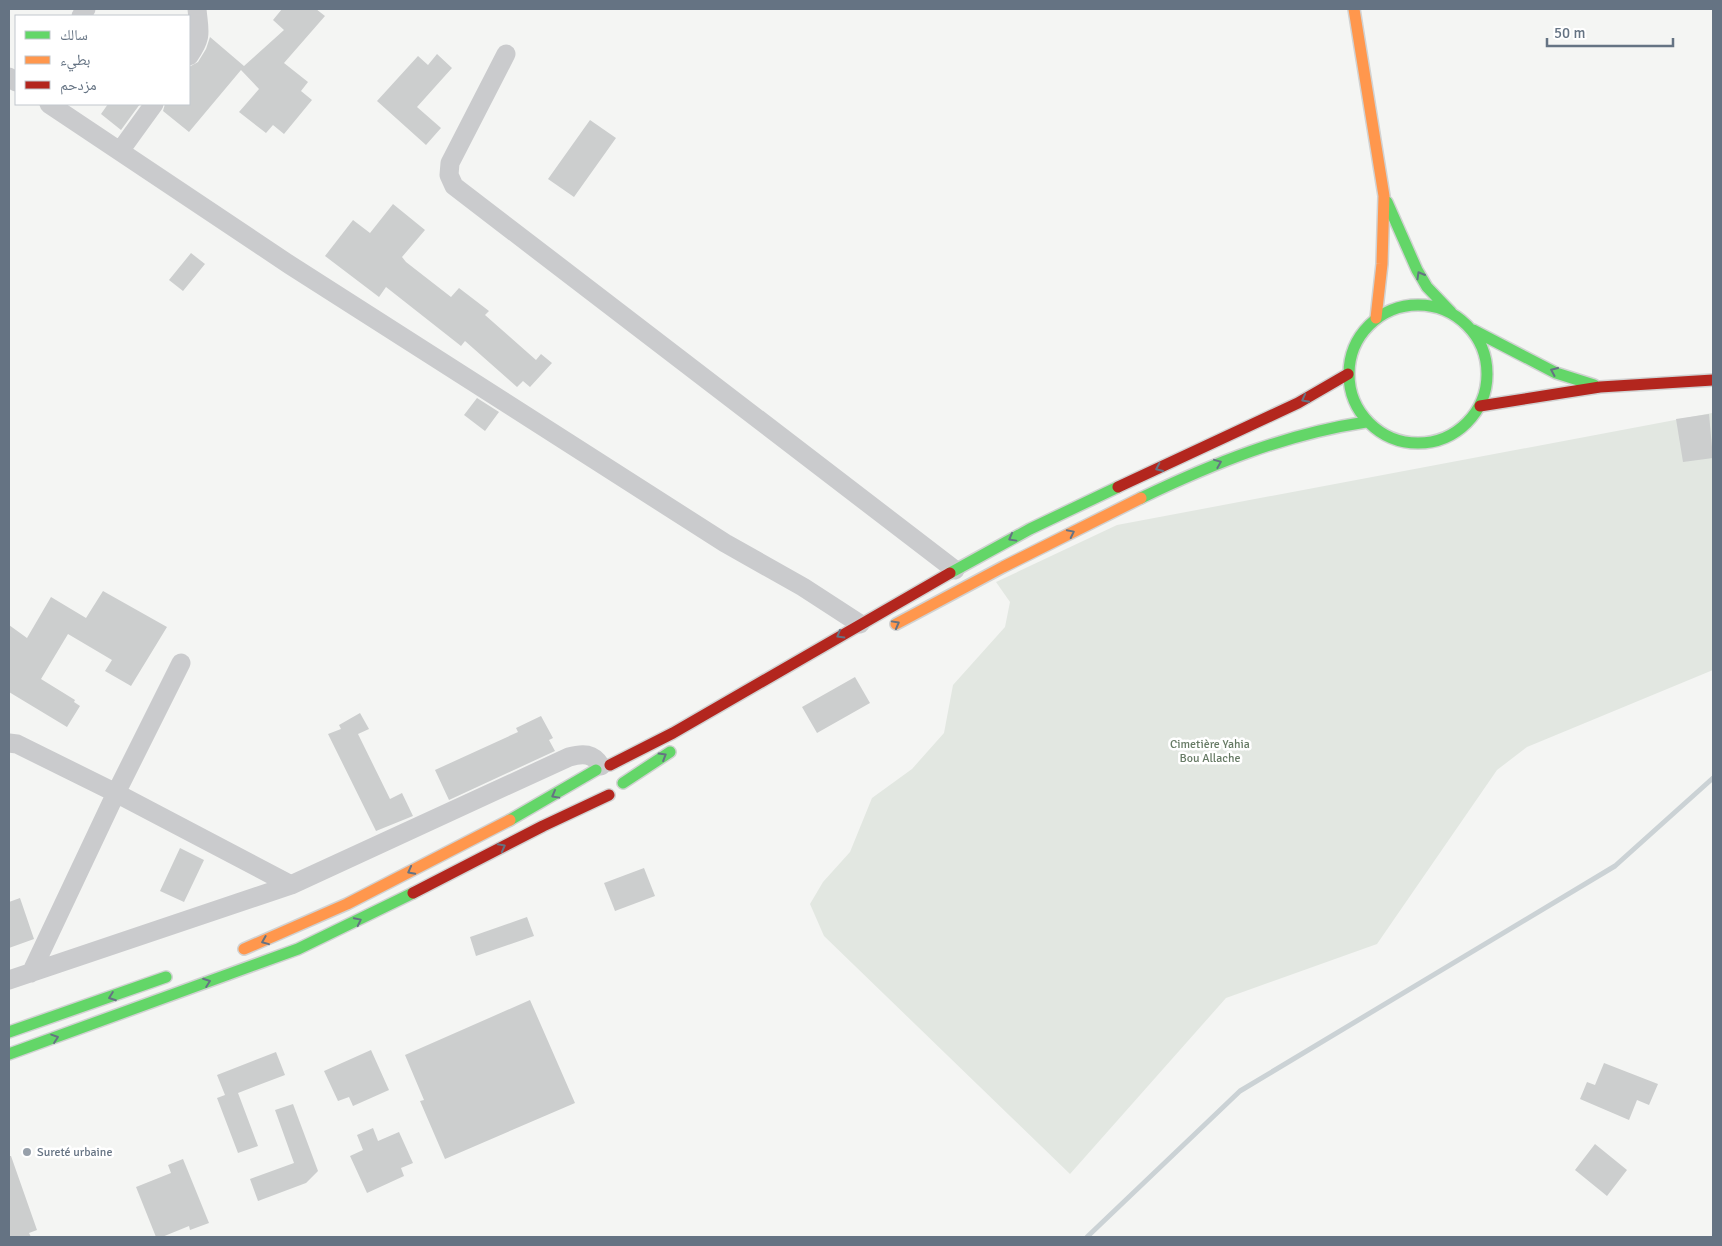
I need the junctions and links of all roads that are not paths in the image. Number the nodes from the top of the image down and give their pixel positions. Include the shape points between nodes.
1 (197, 9) edge
2 (1354, 9) edge
3 (506, 54) dead end
4 (190, 55) edge
5 (51, 105) edge
6 (153, 105) edge
7 (120, 151) junction
8 (1384, 196) junction
9 (1451, 312) junction
10 (1376, 318) junction
11 (1473, 330) junction
12 (1348, 374) junction
13 (1713, 380) edge
14 (1600, 387) junction
15 (1480, 406) junction
16 (1366, 422) junction
17 (955, 570) junction
18 (860, 624) junction
19 (884, 631) dead end
20 (181, 663) dead end
21 (9, 743) edge
22 (680, 746) dead end
23 (602, 767) junction
24 (623, 783) junction
25 (116, 793) junction
26 (609, 795) junction
27 (292, 885) junction
28 (234, 952) dead end
29 (180, 972) dead end
30 (31, 973) junction
31 (9, 980) edge
32 (9, 1032) edge
33 (9, 1054) edge

1 - 4 street via 199,42
2 - 8 main road
3 - 17 street via 450,163 449,175 454,186
5 - 7 street
6 - 7 street
7 - 18 street via 290,265 624,479
9 -> 8 main road via 1427,287 1417,270
8 - 10 main road
9 - 10 main road via 1432,305 1412,304 1393,308
9 - 11 main road
10 - 12 main road via 1361,333 1351,353
14 -> 11 main road via 1556,373
11 - 15 main road via 1487,367 1486,387
12 - 16 main road via 1353,400
12 -> 17 main road via 1298,403 1030,529
13 - 14 main road
14 - 15 main road
15 - 16 main road via 1466,424 1448,437 1427,443 1398,440 1384,435
19 -> 16 main road via 1042,547 1189,475 1309,430
17 - 18 main road
18 -> 23 main road via 673,733
20 - 25 street
21 - 25 street
24 -> 22 main road
23 - 24 main road via 622,773
23 - 26 main road via 593,775 595,787
23 - 27 street via 590,755 569,756
23 -> 28 main road via 532,808 384,885 316,919
24 - 26 main road via 618,791
25 - 27 street
25 - 30 street
33 -> 26 main road via 298,949
27 - 30 street
29 -> 32 main road
30 - 31 street

